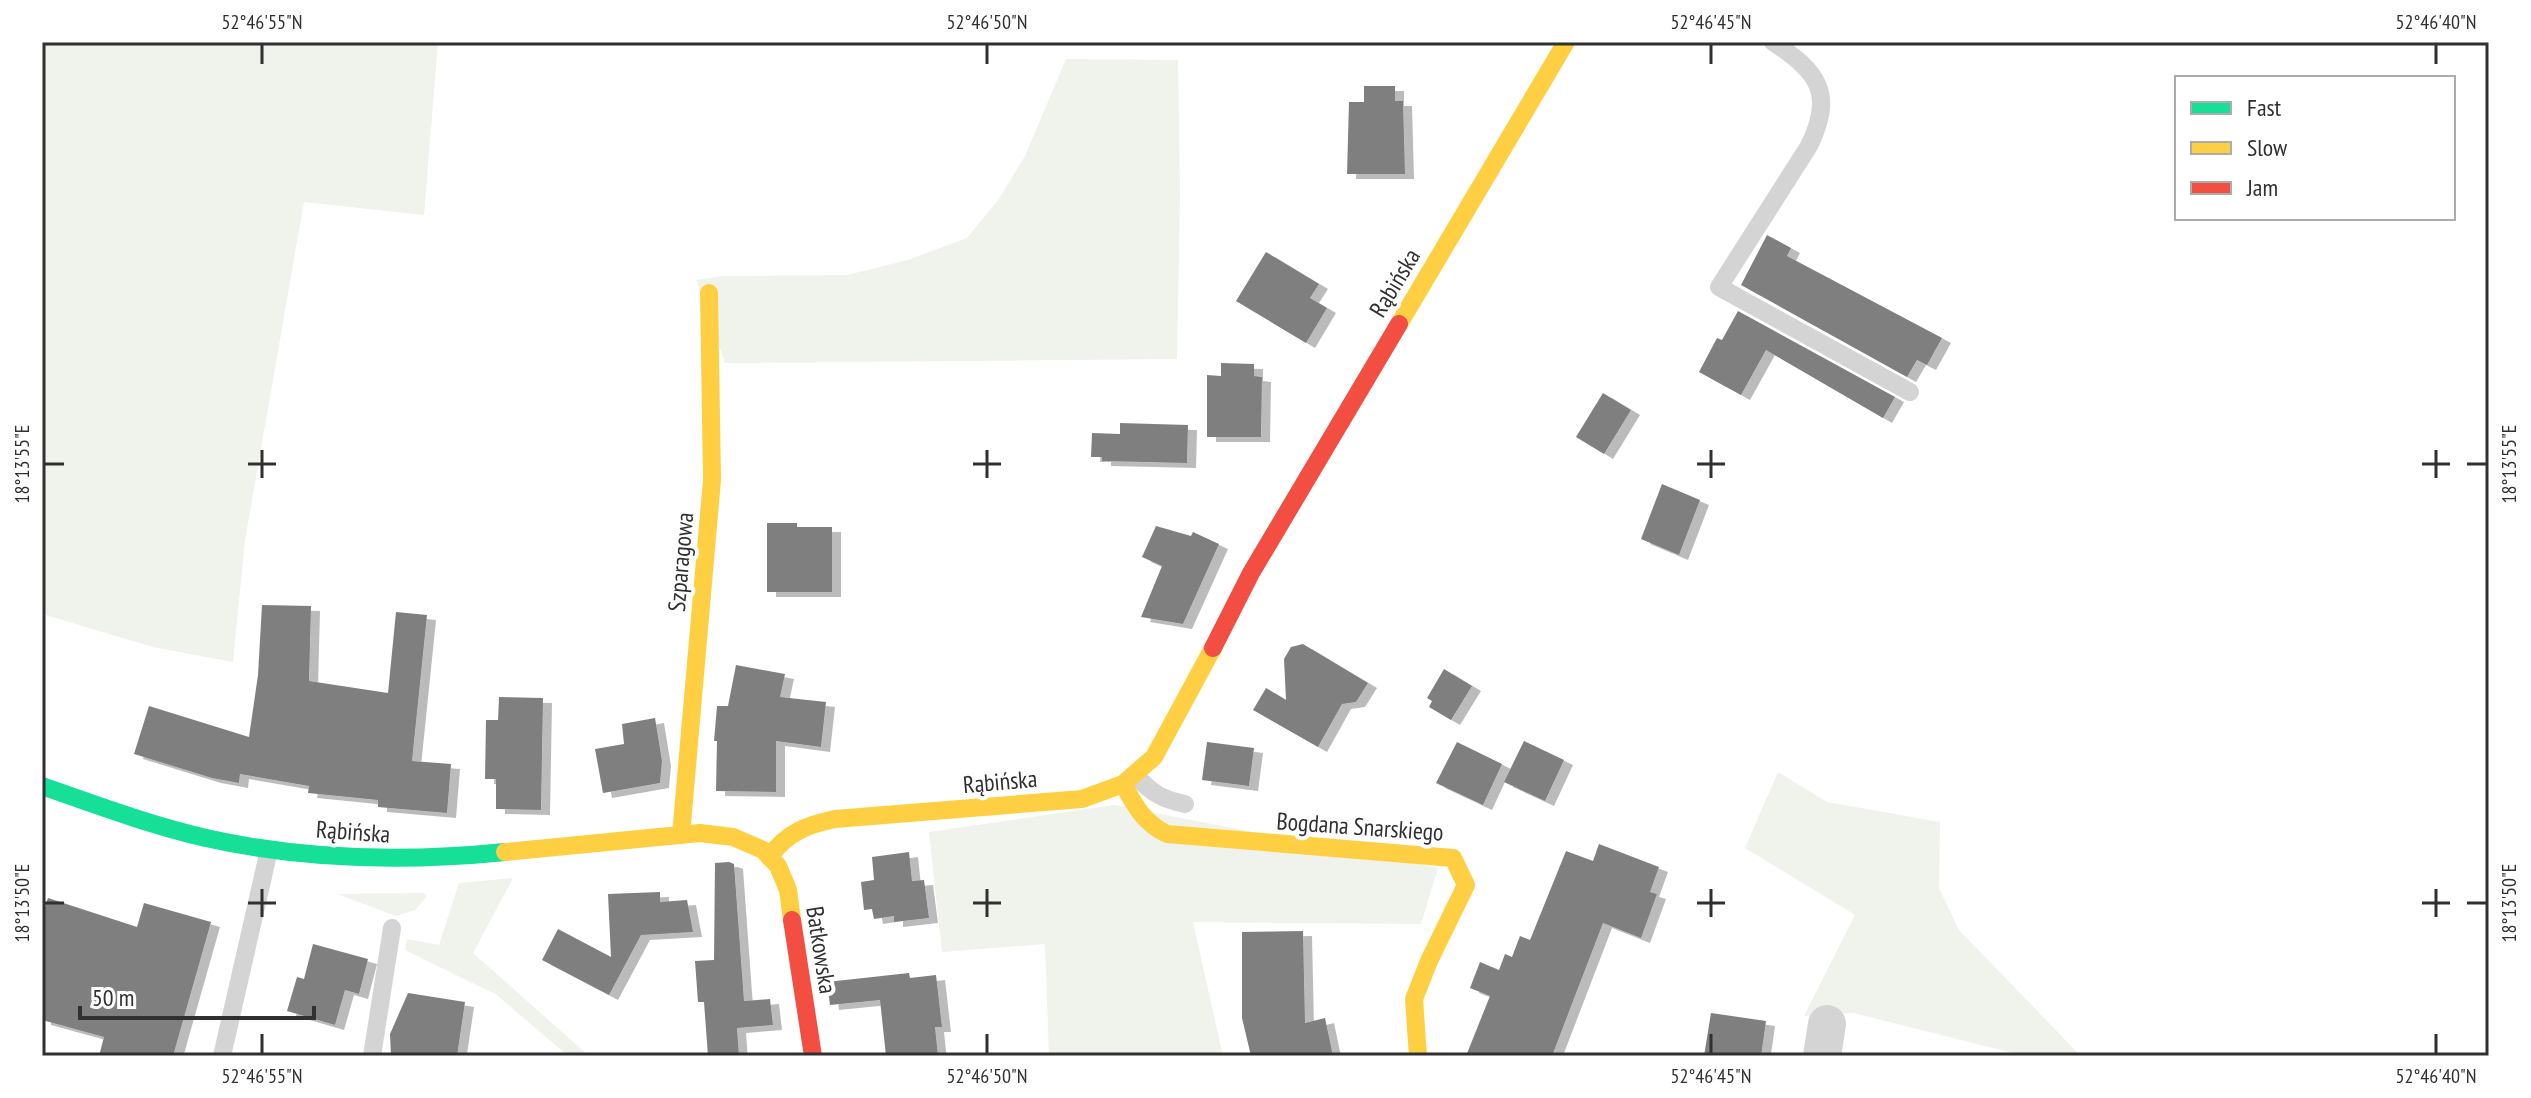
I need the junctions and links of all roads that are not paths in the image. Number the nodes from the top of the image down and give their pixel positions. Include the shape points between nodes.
1 (1566, 42) edge
2 (1773, 42) edge
3 (709, 293) dead end
4 (1910, 392) dead end
5 (1130, 780) junction
6 (42, 786) edge
7 (1185, 804) dead end
8 (681, 835) junction
9 (269, 850) junction
10 (769, 857) junction
11 (392, 928) dead end
12 (222, 1056) edge
13 (372, 1056) edge
14 (813, 1056) edge
15 (1418, 1056) edge

1 - 5 street, Rąbińska via 1251,573 1169,734
2 - 4 lane via 1803,62 1818,83 1819,126 1719,287
3 - 8 street, Szparagowa via 712,480
5 - 7 lane
5 - 10 street, Rąbińska via 1082,799 810,824 781,839
5 - 15 street, Bogdana Snarskiego via 1137,810 1167,834 1453,858 1466,885 1414,999
6 - 9 street, Rąbińska via 146,822
8 - 9 street, Rąbińska via 418,859
8 - 10 street, Rąbińska via 722,834 750,843
9 - 12 lane
10 - 14 street, Batkowska via 778,866 790,906
11 - 13 lane

